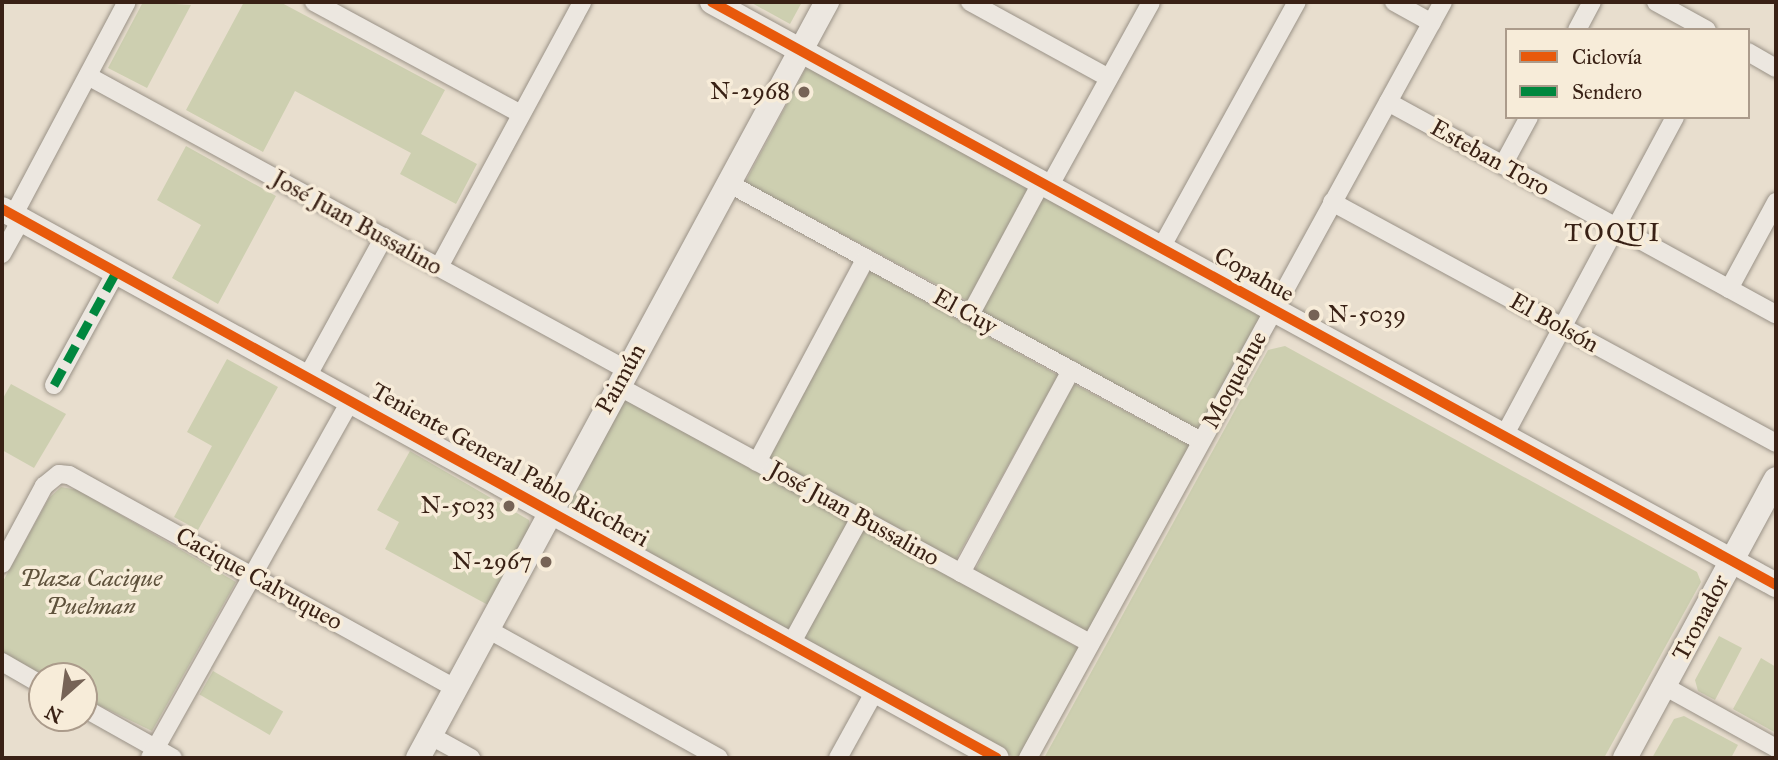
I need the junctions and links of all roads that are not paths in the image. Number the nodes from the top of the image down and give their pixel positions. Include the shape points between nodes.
1 (128, 2) edge
2 (314, 2) edge
3 (582, 2) edge
4 (712, 2) edge
5 (827, 2) edge
6 (971, 2) edge
7 (1152, 2) edge
8 (1297, 2) edge
9 (1394, 2) edge
10 (1443, 2) edge
11 (1592, 2) edge
12 (1662, 3) edge
13 (1000, 9) edge
14 (1432, 23) junction
15 (1578, 28) edge
16 (1704, 28) edge
17 (801, 51) junction
18 (1750, 53) edge
19 (1776, 68) edge
20 (88, 76) junction
21 (1109, 78) junction
22 (1388, 102) junction
23 (521, 114) junction
24 (1528, 119) edge
25 (1674, 119) edge
26 (1503, 165) junction
27 (729, 183) junction
28 (1045, 185) junction
29 (1332, 202) junction
30 (1776, 202) edge
31 (12, 215) edge
32 (1616, 227) junction
33 (383, 237) junction
34 (1161, 248) junction
35 (2, 254) edge
36 (866, 258) junction
37 (439, 267) junction
38 (116, 272) junction
39 (1729, 289) junction
40 (1273, 309) junction
41 (1776, 314) edge
42 (970, 315) junction
43 (1563, 327) junction
44 (1070, 370) junction
45 (307, 377) junction
46 (622, 378) junction
47 (54, 385) dead end
48 (350, 401) junction
49 (1504, 436) junction
50 (1201, 441) junction
51 (1776, 443) edge
52 (757, 462) junction
53 (1776, 479) edge
54 (550, 511) junction
55 (860, 518) junction
56 (1732, 561) junction
57 (2, 563) edge
58 (961, 573) junction
59 (252, 576) junction
60 (1776, 585) edge
61 (489, 630) junction
62 (1090, 643) junction
63 (791, 644) junction
64 (2, 662) edge
65 (28, 677) edge
66 (1664, 686) junction
67 (457, 689) junction
68 (875, 691) junction
69 (98, 717) edge
70 (431, 736) junction
71 (1776, 748) edge
72 (152, 753) edge
73 (173, 758) edge
74 (418, 758) edge
75 (471, 758) edge
76 (719, 758) edge
77 (838, 758) edge
78 (997, 758) edge
79 (1028, 758) edge
80 (1625, 758) edge

1 - 20 street
2 - 23 street
3 - 23 street
4 - 17 street, Copahue
5 - 17 street, Paimún
6 - 13 street
7 - 21 street
8 - 34 street
9 - 14 street
10 - 14 street, Moquehue
11 - 15 street
12 - 16 street
13 - 21 street
14 - 22 street, Moquehue
17 - 27 street, Paimún
17 - 28 street, Copahue
18 - 19 street
20 - 31 street
20 - 33 street, José Juan Bussalino
21 - 28 street
22 - 26 street, Esteban Toro
22 - 29 street, Moquehue
23 - 37 street
24 - 26 street
25 - 32 street
26 - 32 street, Esteban Toro
27 - 36 street, El Cuy
27 - 46 street, Paimún
28 - 34 street, Copahue
28 - 42 street
29 - 40 street, Moquehue
29 - 43 street, El Bolsón
30 - 39 street
31 - 35 street
31 - 38 street, Teniente General Pablo Riccheri
32 - 39 street, Esteban Toro
32 - 43 street
33 - 37 street, José Juan Bussalino
33 - 45 street
34 - 40 street, Copahue
36 - 42 street, El Cuy
36 - 52 street
37 - 46 street, José Juan Bussalino
38 - 45 street, Teniente General Pablo Riccheri
38 - 47 street
39 - 41 street, Esteban Toro
40 - 49 street, Copahue
40 - 50 street, Moquehue
42 - 44 street, El Cuy
43 - 49 street
43 - 51 street, El Bolsón
44 - 50 street, El Cuy
44 - 58 street
45 - 48 street, Teniente General Pablo Riccheri
46 - 52 street, José Juan Bussalino
46 - 54 street, Paimún
48 - 54 street, Teniente General Pablo Riccheri
48 - 59 street
49 - 56 street, Copahue
50 - 62 street, Moquehue
52 - 55 street, José Juan Bussalino
53 - 56 street, Tronador
54 - 61 street, Paimún
54 - 63 street, Teniente General Pablo Riccheri
55 - 58 street, José Juan Bussalino
55 - 63 street
56 - 60 street, Copahue
56 - 66 street, Tronador
57 - 59 street, Cacique Calvuqueo via 44,486 59,474 77,479
58 - 62 street, José Juan Bussalino
59 - 67 street, Cacique Calvuqueo
59 - 72 street
61 - 67 street, Paimún
61 - 76 street
62 - 79 street, Moquehue
63 - 68 street, Teniente General Pablo Riccheri
64 - 65 street
66 - 71 street
66 - 80 street, Tronador
67 - 70 street, Paimún
68 - 77 street
68 - 78 street, Teniente General Pablo Riccheri
69 - 72 street
70 - 74 street, Paimún
70 - 75 street
72 - 73 street

